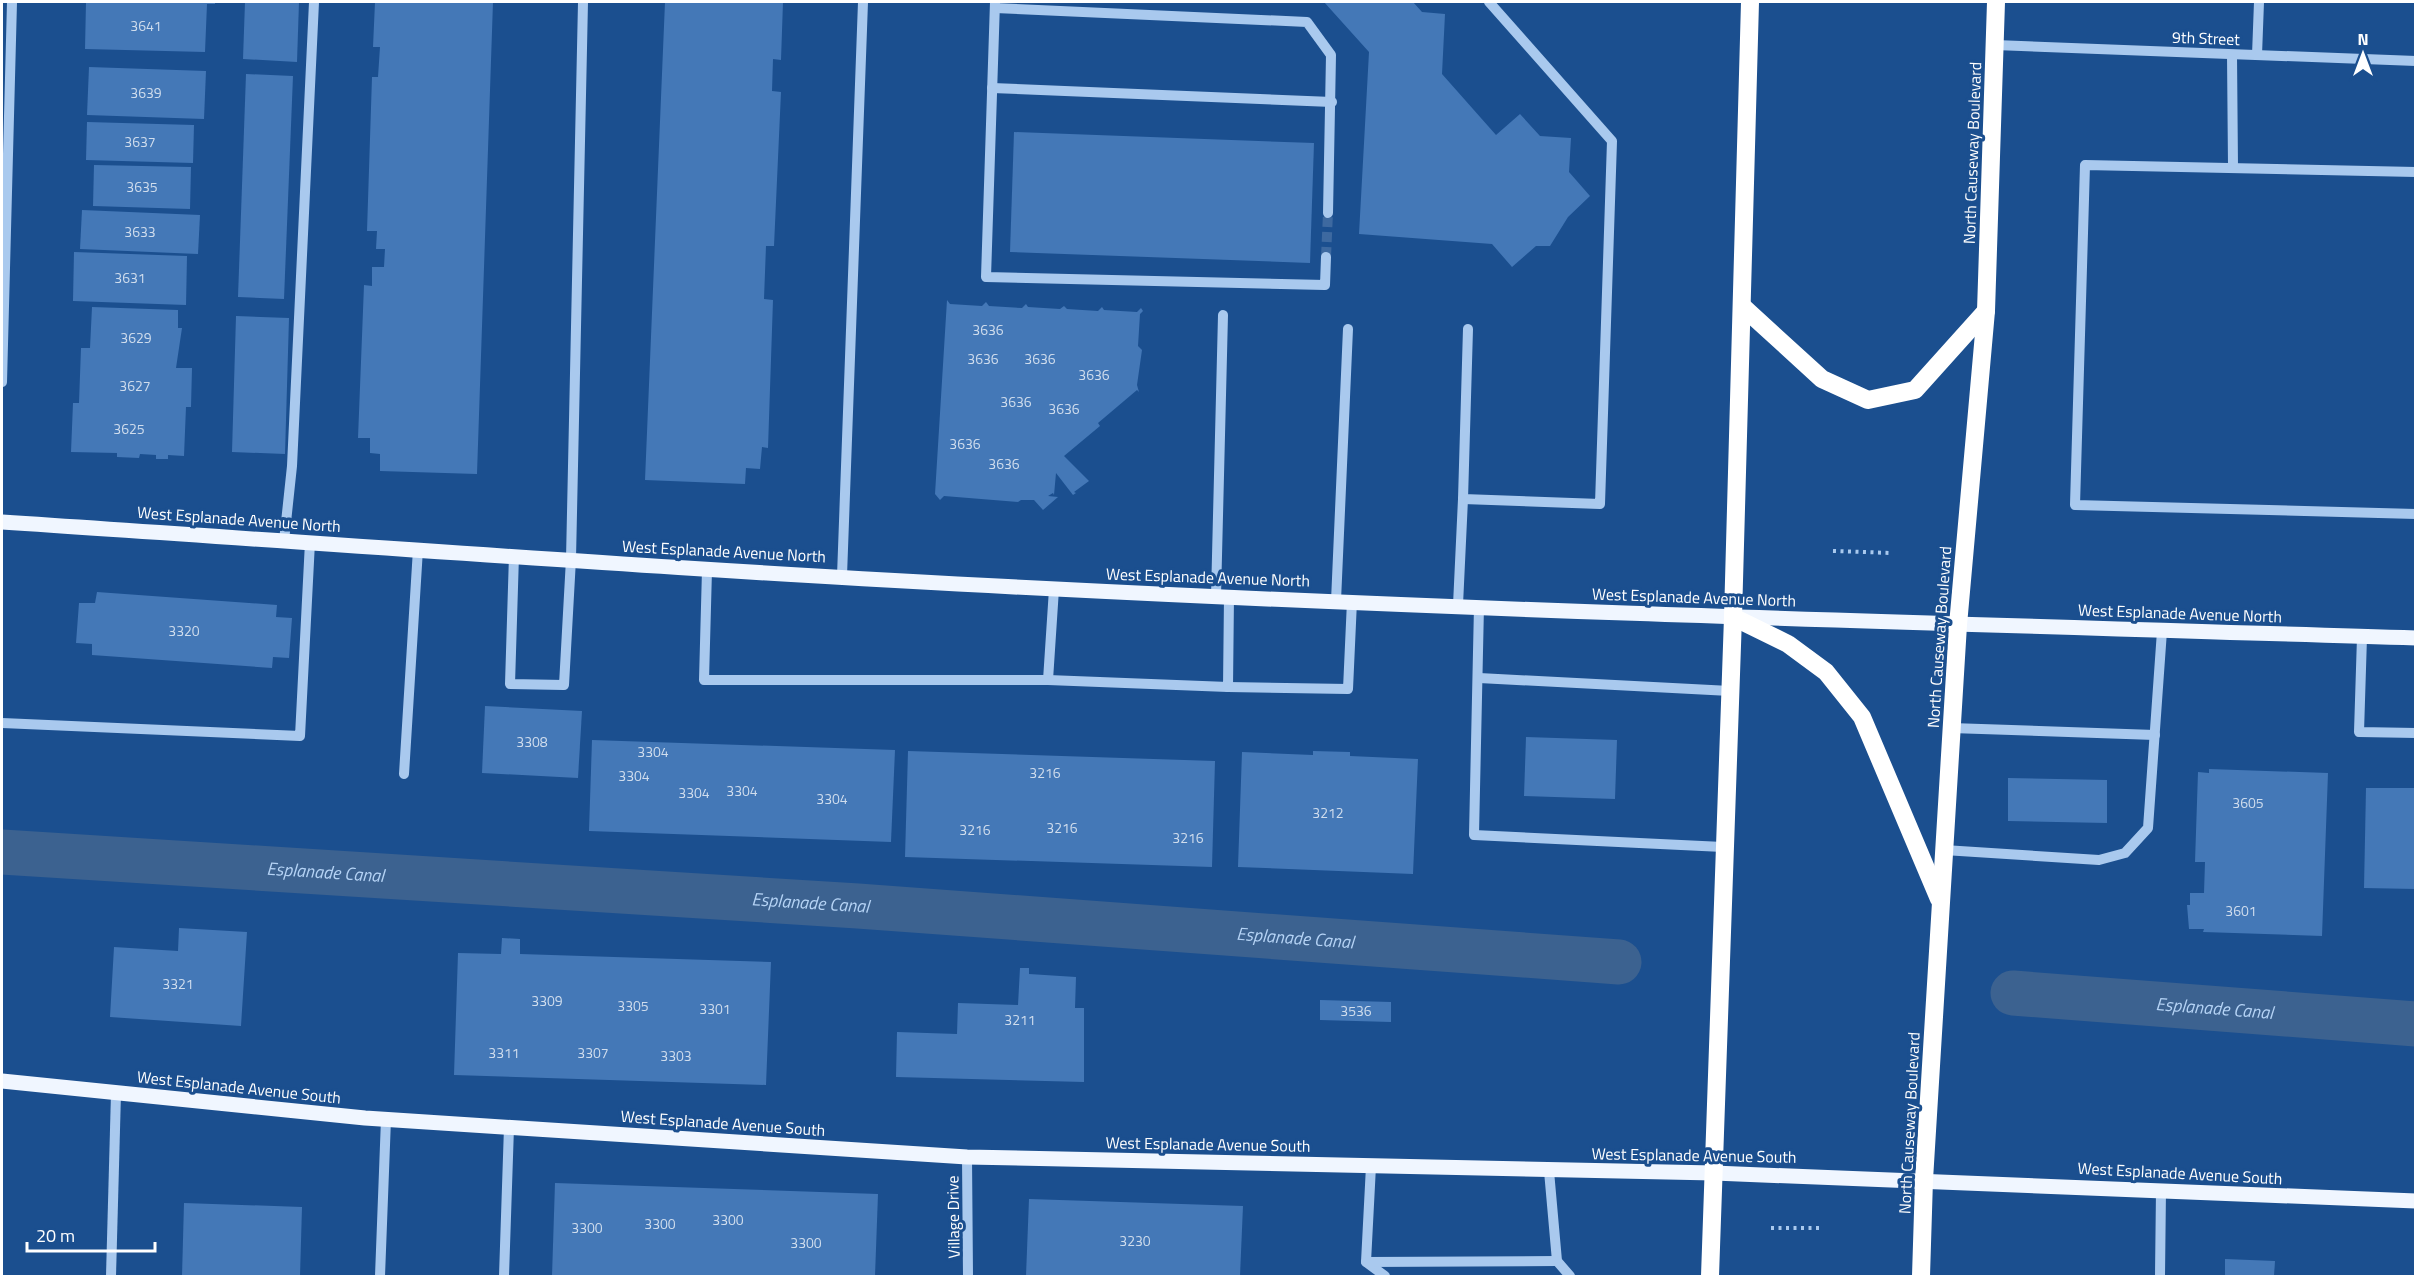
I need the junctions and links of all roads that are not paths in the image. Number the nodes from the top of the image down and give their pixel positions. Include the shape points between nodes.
1 (12, 2) edge
2 (314, 2) edge
3 (584, 2) edge
4 (863, 2) edge
5 (1489, 2) edge
6 (1750, 2) edge
7 (1996, 2) edge
8 (2259, 2) edge
9 (995, 5) edge
10 (1995, 45) junction
11 (2232, 54) junction
12 (2256, 55) junction
13 (2415, 61) edge
14 (992, 88) junction
15 (1332, 102) junction
16 (2233, 167) junction
17 (2415, 172) edge
18 (1328, 213) tunnel mouth
19 (1326, 257) tunnel mouth
20 (1742, 306) junction
21 (1986, 311) junction
22 (1223, 315) dead end
23 (1348, 329) dead end
24 (1468, 329) dead end
25 (2, 382) edge
26 (1463, 499) junction
27 (2415, 514) edge
28 (2, 522) edge
29 (284, 541) junction
30 (310, 542) junction
31 (418, 549) junction
32 (514, 555) junction
33 (571, 559) junction
34 (708, 570) junction
35 (842, 576) junction
36 (1054, 589) junction
37 (1223, 596) junction
38 (1336, 601) junction
39 (1352, 601) junction
40 (1458, 606) junction
41 (1479, 606) junction
42 (1733, 617) junction
43 (1958, 625) junction
44 (2162, 631) junction
45 (2362, 637) junction
46 (2415, 638) edge
47 (1479, 678) junction
48 (1048, 680) junction
49 (1228, 687) junction
50 (1730, 691) junction
51 (2, 723) edge
52 (1951, 728) junction
53 (2415, 733) edge
54 (2155, 735) junction
55 (404, 774) dead end
56 (1723, 847) junction
57 (1944, 850) junction
58 (1941, 905) junction
59 (2, 1081) edge
60 (116, 1093) junction
61 (386, 1119) junction
62 (509, 1127) junction
63 (967, 1157) junction
64 (1371, 1166) junction
65 (1549, 1171) junction
66 (1714, 1173) junction
67 (1924, 1180) junction
68 (2161, 1190) junction
69 (2415, 1201) edge
70 (1557, 1261) junction
71 (1366, 1262) junction
72 (111, 1276) edge
73 (380, 1276) edge
74 (504, 1276) edge
75 (968, 1276) edge
76 (1385, 1276) edge
77 (1570, 1276) edge
78 (1710, 1276) edge
79 (1921, 1276) edge
80 (2160, 1276) edge

1 - 25 street
2 - 29 street via 292,466
3 - 33 street
4 - 35 street
5 - 26 street via 1612,141 1600,504
6 - 20 highway
7 - 10 highway, North Causeway Boulevard
8 - 12 street
9 - 14 street
9 - 15 street via 1307,22 1331,54
10 - 11 street, 9th Street
10 - 21 highway, North Causeway Boulevard
11 - 12 street, 9th Street
11 - 16 street
12 - 13 street, 9th Street
14 - 15 street
14 - 19 street via 986,278 1324,285
15 - 18 street
16 - 17 street
16 - 27 street via 2085,165 2075,505
20 - 21 highway via 1822,379 1869,400 1915,390
20 - 42 highway
21 - 43 highway, North Causeway Boulevard
22 - 37 street
23 - 38 street
24 - 26 street
26 - 40 street
28 - 29 main road, West Esplanade Avenue North
29 - 30 main road, West Esplanade Avenue North
30 - 31 main road, West Esplanade Avenue North
30 - 51 street via 300,736
31 - 32 main road, West Esplanade Avenue North
31 - 55 street
32 - 33 main road, West Esplanade Avenue North
32 - 33 street via 510,684 564,685
33 - 34 main road, West Esplanade Avenue North
34 - 35 main road, West Esplanade Avenue North
34 - 48 street via 704,680
35 - 36 main road, West Esplanade Avenue North
36 - 37 main road, West Esplanade Avenue North
36 - 48 street
37 - 38 main road, West Esplanade Avenue North
37 - 49 street
38 - 39 main road, West Esplanade Avenue North
39 - 40 main road, West Esplanade Avenue North
39 - 49 street via 1348,689
40 - 41 main road, West Esplanade Avenue North
41 - 42 main road, West Esplanade Avenue North
41 - 47 street
42 - 43 main road, West Esplanade Avenue North
42 - 50 highway
42 - 58 highway via 1788,644 1826,672 1862,717
43 - 44 main road, West Esplanade Avenue North
43 - 52 highway, North Causeway Boulevard
44 - 45 main road, West Esplanade Avenue North
44 - 54 street
45 - 46 main road, West Esplanade Avenue North
45 - 53 street via 2359,732
47 - 50 street
47 - 56 street via 1474,836
48 - 49 street
50 - 56 highway
52 - 54 street
52 - 57 highway, North Causeway Boulevard
54 - 57 street via 2148,828 2125,853 2099,860
56 - 66 highway
57 - 58 highway, North Causeway Boulevard
58 - 67 highway, North Causeway Boulevard
59 - 60 main road, West Esplanade Avenue South
60 - 61 main road, West Esplanade Avenue South
60 - 72 street
61 - 62 main road, West Esplanade Avenue South
61 - 73 street
62 - 63 main road, West Esplanade Avenue South
62 - 74 street
63 - 64 main road, West Esplanade Avenue South
63 - 75 street, Village Drive
64 - 65 main road, West Esplanade Avenue South
64 - 71 street
65 - 66 main road, West Esplanade Avenue South
65 - 70 street
66 - 67 main road, West Esplanade Avenue South
66 - 78 highway
67 - 68 main road, West Esplanade Avenue South
67 - 79 highway, North Causeway Boulevard
68 - 69 main road, West Esplanade Avenue South
68 - 80 street
70 - 71 street
70 - 77 street
71 - 76 street

